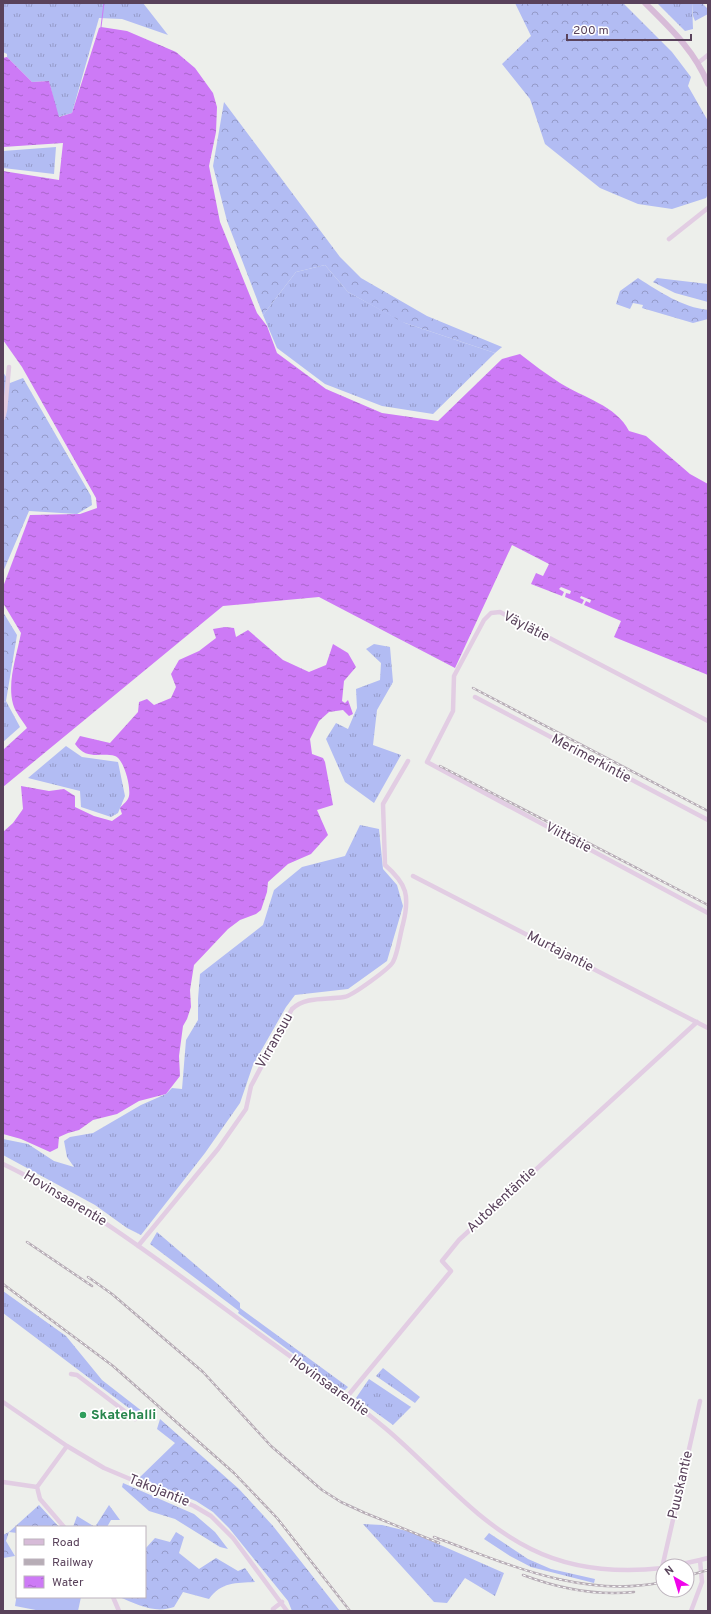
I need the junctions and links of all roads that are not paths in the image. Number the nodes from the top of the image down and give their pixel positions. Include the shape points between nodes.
1 (645, 3) edge
2 (708, 55) edge
3 (698, 63) junction
4 (708, 84) edge
5 (708, 208) edge
6 (669, 239) dead end
7 (9, 367) dead end
8 (3, 418) edge
9 (475, 697) dead end
10 (708, 721) edge
11 (408, 761) dead end
12 (427, 762) joint
13 (708, 820) edge
14 (413, 876) dead end
15 (708, 914) edge
16 (698, 1022) junction
17 (708, 1027) edge
18 (3, 1164) edge
19 (138, 1246) junction
20 (71, 1374) dead end
21 (346, 1398) junction
22 (700, 1401) dead end
23 (3, 1402) edge
24 (135, 1419) dead end
25 (67, 1446) junction
26 (3, 1482) edge
27 (37, 1488) junction
28 (63, 1526) edge
29 (665, 1558) edge
30 (708, 1558) edge
31 (700, 1560) junction
32 (695, 1561) edge
33 (655, 1569) edge
34 (113, 1598) edge
35 (282, 1602) junction
36 (273, 1609) dead end
37 (119, 1610) edge
38 (287, 1611) edge
39 (691, 1611) edge

1 - 3 street via 687,46
2 - 3 street
3 - 4 street
5 - 6 street
7 - 8 street
9 - 13 street, Merimerkintie
10 - 12 street, Väylätie via 500,612 491,613 484,620 454,676 453,710
11 - 19 street, Virransuu via 383,804 385,865 398,876 408,904 393,963 355,993 345,997 299,1002 292,1009 251,1086 246,1109 218,1150
12 - 15 street, Viittatie
14 - 16 street, Murtajantie
16 - 17 street, Murtajantie
16 - 21 street, Autokentäntie via 459,1240 442,1260 451,1271
18 - 19 street, Hovinsaarentie via 60,1194
19 - 21 street, Hovinsaarentie
20 - 24 street via 77,1375
21 - 33 street, Hovinsaarentie via 385,1428 492,1525 521,1544 556,1560 598,1570
22 - 29 street, Puuskantie
23 - 25 street, Takojantie
25 - 27 street
25 - 35 street, Takojantie via 104,1468 194,1506 211,1516 227,1531
26 - 27 street
27 - 28 street via 40,1500
30 - 31 street
31 - 32 street
31 - 39 street via 702,1582
34 - 37 street
35 - 36 street
35 - 38 street, Takojantie

